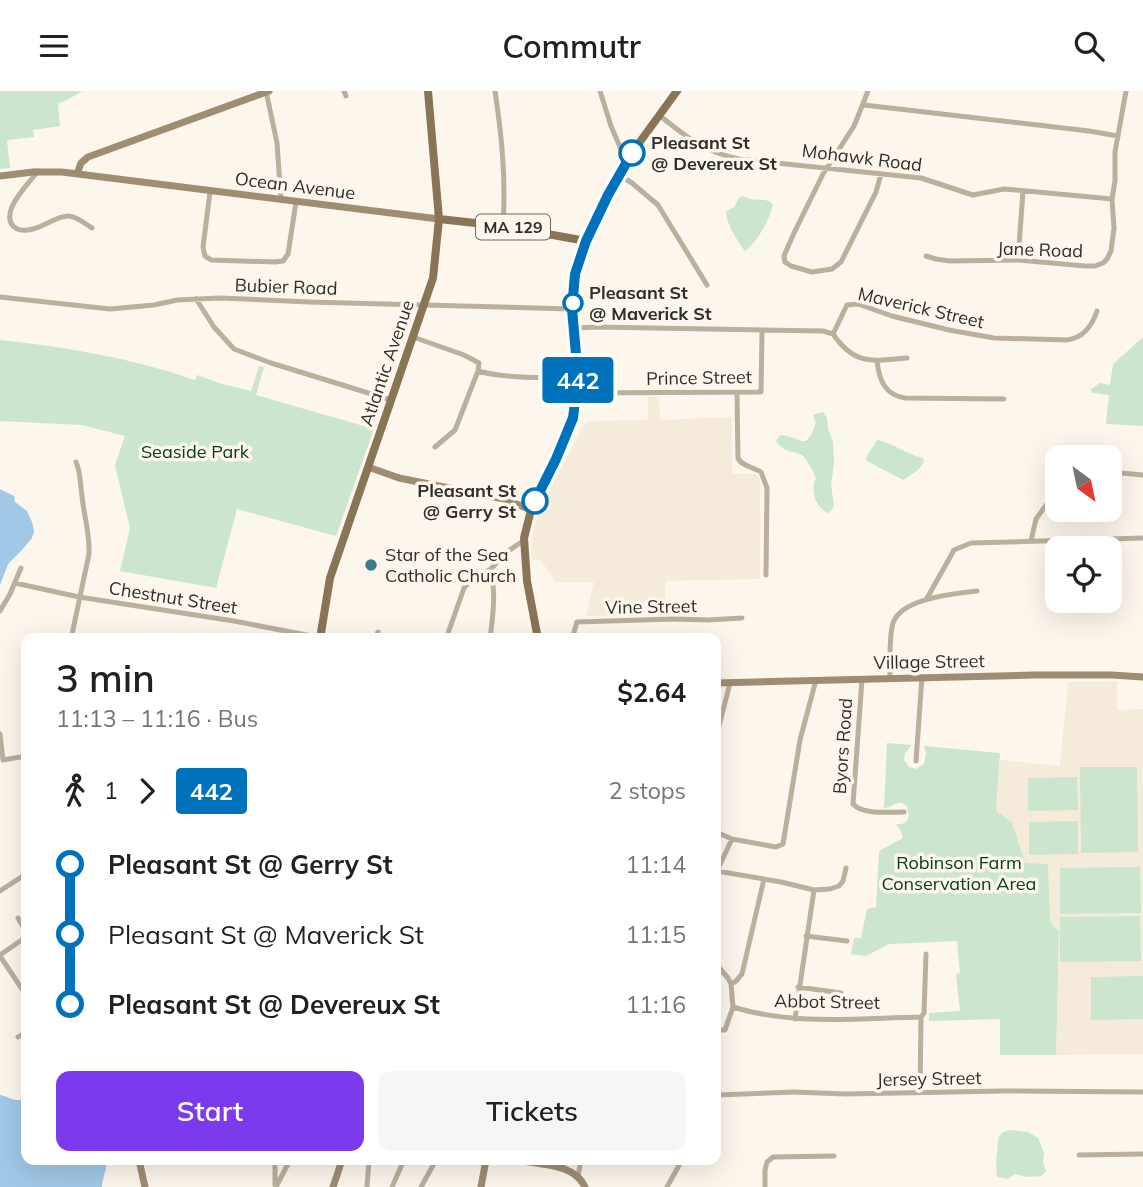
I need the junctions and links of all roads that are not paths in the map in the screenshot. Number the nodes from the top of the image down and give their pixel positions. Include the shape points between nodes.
1 (267, 91) edge
2 (428, 91) edge
3 (495, 91) edge
4 (600, 91) edge
5 (677, 91) edge
6 (869, 91) edge
7 (1126, 91) edge
8 (864, 106) junction
9 (660, 116) junction
10 (1118, 136) junction
11 (626, 161) junction
12 (827, 167) junction
13 (38, 171) junction
14 (78, 174) junction
15 (881, 174) junction
16 (619, 175) junction
17 (0, 176) edge
18 (1023, 191) junction
19 (210, 192) junction
20 (1112, 199) junction
21 (281, 200) junction
22 (296, 202) junction
23 (439, 219) junction
24 (503, 226) junction
25 (92, 228) dead end
26 (586, 241) junction
27 (926, 256) dead end
28 (1018, 260) junction
29 (707, 285) dead end
30 (0, 297) edge
31 (197, 299) junction
32 (424, 305) junction
33 (572, 309) junction
34 (1097, 311) dead end
35 (574, 328) junction
36 (762, 331) junction
37 (833, 334) junction
38 (414, 337) junction
39 (907, 358) dead end
40 (877, 361) junction
41 (478, 371) junction
42 (578, 377) junction
43 (577, 393) junction
44 (737, 393) junction
45 (1004, 399) dead end
46 (391, 401) junction
47 (435, 447) dead end
48 (76, 462) dead end
49 (368, 467) junction
50 (1122, 473) edge
51 (1143, 475) edge
52 (1045, 507) edge
53 (531, 510) junction
54 (1143, 538) edge
55 (523, 541) junction
56 (1031, 541) junction
57 (21, 568) dead end
58 (491, 569) junction
59 (766, 575) dead end
60 (15, 583) junction
61 (977, 591) dead end
62 (79, 597) junction
63 (926, 600) junction
64 (0, 611) edge
65 (742, 618) dead end
66 (72, 633) edge
67 (296, 633) edge
68 (323, 633) edge
69 (448, 633) edge
70 (491, 633) edge
71 (537, 633) edge
72 (574, 633) edge
73 (922, 677) junction
74 (1143, 677) edge
75 (890, 678) junction
76 (862, 679) junction
77 (813, 680) junction
78 (721, 683) edge
79 (730, 683) junction
80 (721, 718) edge
81 (0, 734) edge
82 (21, 757) edge
83 (916, 761) dead end
84 (904, 812) dead end
85 (721, 834) edge
86 (732, 839) junction
87 (721, 862) edge
88 (846, 868) dead end
89 (721, 873) edge
90 (21, 876) edge
91 (764, 879) junction
92 (814, 890) junction
93 (0, 891) edge
94 (18, 918) dead end
95 (21, 924) edge
96 (806, 936) junction
97 (21, 939) edge
98 (847, 941) dead end
99 (926, 954) dead end
100 (0, 956) edge
101 (721, 969) edge
102 (731, 984) junction
103 (799, 987) junction
104 (21, 988) edge
105 (841, 993) dead end
106 (733, 1007) junction
107 (922, 1017) junction
108 (794, 1019) junction
109 (721, 1030) edge
110 (21, 1035) edge
111 (18, 1037) dead end
112 (1143, 1092) edge
113 (920, 1093) junction
114 (721, 1095) edge
115 (1143, 1154) edge
116 (1079, 1155) dead end
117 (834, 1156) dead end
118 (140, 1165) edge
119 (275, 1165) edge
120 (287, 1165) edge
121 (340, 1165) edge
122 (369, 1165) edge
123 (402, 1165) edge
124 (433, 1165) edge
125 (485, 1165) edge
126 (546, 1165) edge
127 (580, 1165) edge
128 (679, 1165) edge
129 (578, 1176) junction
130 (145, 1187) edge
131 (275, 1187) edge
132 (333, 1187) edge
133 (367, 1187) edge
134 (392, 1187) edge
135 (421, 1187) edge
136 (481, 1187) edge
137 (585, 1187) edge
138 (667, 1187) edge
139 (765, 1187) edge

1 - 14 main road via 88,157
1 - 21 street
2 - 23 main road, Atlantic Avenue
3 - 24 street via 505,188
4 - 11 street
5 - 9 main road
6 - 8 street
7 - 10 street, Jane Road
8 - 10 street
8 - 12 street
9 - 11 main road
9 - 12 street, Mohawk Road via 720,155
10 - 20 street, Jane Road
11 - 16 main road
12 - 15 street, Mohawk Road
12 - 15 street via 784,256 791,267 802,271 832,269 841,262
13 - 14 main road, Ocean Avenue
13 - 17 main road, Ocean Avenue
13 - 25 street via 9,210 13,226 28,230 67,216
14 - 19 main road, Ocean Avenue
15 - 18 street, Mohawk Road via 921,178 973,195 1004,189
16 - 26 main road
16 - 29 street via 658,205
18 - 20 street, Mohawk Road
18 - 28 street
19 - 21 main road, Ocean Avenue
19 - 22 street via 203,247 211,260 284,260
20 - 28 street, Jane Road via 1113,241 1103,263 1085,266
21 - 22 main road, Ocean Avenue
22 - 23 main road, Ocean Avenue
23 - 24 main road, Ocean Avenue / MA 129
23 - 32 main road, Atlantic Avenue via 433,278
24 - 26 main road, Ocean Avenue / MA 129
26 - 33 main road via 575,274
27 - 28 street, Jane Road via 950,261
30 - 31 street, Bubier Road via 110,309
31 - 32 street, Bubier Road
31 - 46 street via 234,349
32 - 33 street, Bubier Road
32 - 38 main road, Atlantic Avenue
33 - 35 main road
34 - 37 street, Maverick Street via 1089,327 1074,339 993,338 858,304 847,305
35 - 36 street
35 - 42 main road
36 - 37 street
36 - 44 street, Prince Street via 761,392
37 - 40 street via 853,355
38 - 41 street via 480,363
38 - 46 main road, Atlantic Avenue
39 - 40 street
40 - 45 street via 884,388 896,397
41 - 42 street
41 - 47 street via 454,431
42 - 43 main road
43 - 44 street, Prince Street
43 - 53 main road via 572,422
44 - 59 street via 738,458 761,472 767,488
46 - 49 main road, Atlantic Avenue
48 - 62 street via 89,535
49 - 53 main road via 398,478 504,499
49 - 68 main road, Atlantic Avenue via 330,578
50 - 51 street
52 - 56 street via 1034,523
53 - 55 main road
54 - 56 street
55 - 58 street
55 - 71 main road
56 - 63 street via 971,543 959,548
57 - 60 street
58 - 69 street via 464,588
58 - 70 street via 495,600
60 - 62 street, Chestnut Street
60 - 64 street
61 - 63 street
62 - 66 street
62 - 67 street, Chestnut Street
63 - 75 street via 902,610 893,622
65 - 72 street, Vine Street via 577,622
73 - 74 main road, Village Street
73 - 75 main road, Village Street
73 - 83 street
75 - 76 main road, Village Street
76 - 77 main road, Village Street
76 - 84 street, Byors Road via 853,804 864,810
77 - 79 main road, Village Street
77 - 86 street via 785,842 775,847
78 - 79 main road, Village Street
79 - 80 street
81 - 82 street via 3,760
85 - 86 street
86 - 87 street
88 - 92 street via 839,886
89 - 91 street
90 - 93 street
91 - 92 street
91 - 102 street via 742,974
92 - 96 street
94 - 95 street
96 - 98 street
96 - 103 street
97 - 100 street
99 - 107 street
100 - 104 street
101 - 102 street
102 - 106 street
103 - 105 street
103 - 108 street
106 - 108 street, Abbot Street
106 - 109 street via 725,1030
107 - 108 street, Abbot Street
107 - 113 street
110 - 111 street
112 - 113 street, Jersey Street
113 - 114 street, Jersey Street
115 - 116 street
117 - 139 street via 774,1157 767,1162
118 - 130 main road
119 - 131 street
120 - 131 street
121 - 132 main road
122 - 133 street
123 - 134 street
124 - 135 street
125 - 136 main road
126 - 129 main road
127 - 129 street
128 - 138 street
129 - 137 main road

